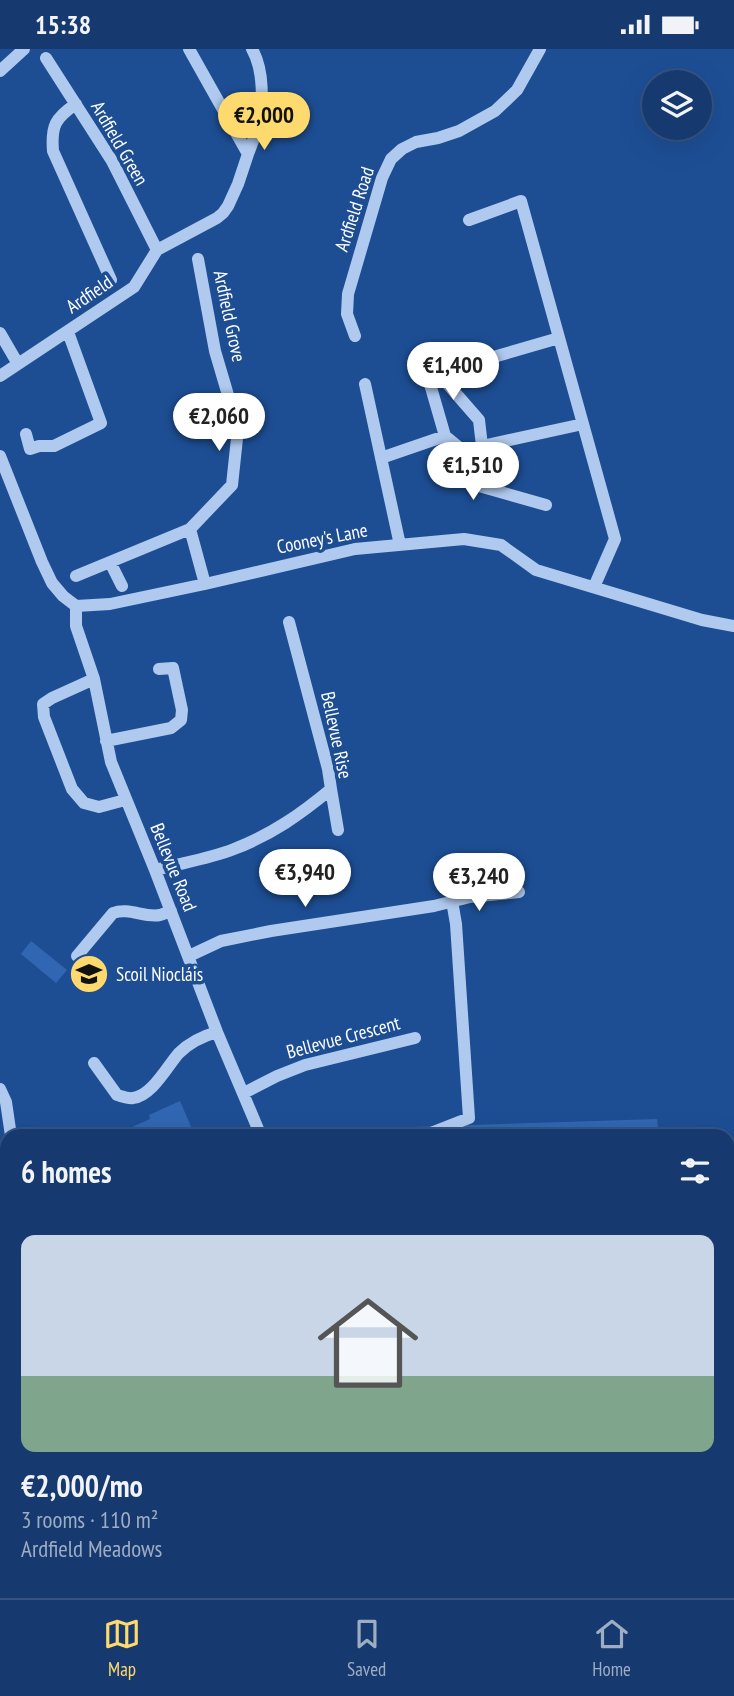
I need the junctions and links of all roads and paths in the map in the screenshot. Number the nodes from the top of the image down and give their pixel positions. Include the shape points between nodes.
1 (24, 49) edge
2 (189, 49) edge
3 (253, 49) edge
4 (540, 49) edge
5 (46, 58) dead end
6 (0, 71) edge
7 (76, 104) junction
8 (248, 155) junction
9 (469, 220) dead end
10 (157, 250) junction
11 (198, 259) dead end
12 (111, 280) dead end
13 (68, 332) junction
14 (0, 333) edge
15 (355, 336) dead end
16 (559, 338) junction
17 (18, 364) junction
18 (0, 376) edge
19 (428, 377) dead end
20 (365, 384) dead end
21 (583, 424) junction
22 (26, 434) dead end
23 (445, 436) junction
24 (482, 446) junction
25 (0, 456) edge
26 (381, 458) junction
27 (478, 463) junction
28 (546, 505) dead end
29 (190, 529) junction
30 (400, 545) junction
31 (110, 562) junction
32 (76, 576) dead end
33 (205, 584) junction
34 (122, 586) dead end
35 (594, 587) junction
36 (76, 607) junction
37 (289, 622) dead end
38 (734, 626) edge
39 (159, 669) dead end
40 (94, 679) junction
41 (106, 741) junction
42 (331, 789) junction
43 (125, 800) junction
44 (338, 830) dead end
45 (155, 870) junction
46 (519, 892) dead end
47 (452, 901) junction
48 (171, 911) junction
49 (77, 956) dead end
50 (189, 956) junction
51 (218, 1032) junction
52 (415, 1038) dead end
53 (94, 1063) dead end
54 (0, 1089) edge
55 (244, 1093) junction
56 (10, 1129) edge
57 (258, 1129) edge
58 (441, 1129) edge

1 - 6 street
2 - 8 street
3 - 8 street, Ardfield via 261,98
4 - 15 street, Ardfield Road via 517,90 495,111 459,131 416,142 391,159 348,294 347,314
5 - 7 street, Ardfield Green
7 - 10 street, Ardfield Green via 112,161
7 - 12 street via 56,122 53,151
8 - 10 street, Ardfield via 223,213
9 - 16 street via 522,201
10 - 13 street, Ardfield via 134,287
11 - 29 street, Ardfield Grove via 215,351 239,429 232,485
13 - 17 street, Ardfield
13 - 22 street via 101,423 54,446 30,449
14 - 17 street
16 - 21 street
16 - 24 street via 438,373 479,420
17 - 18 street, Ardfield
19 - 23 street
20 - 26 street
21 - 24 street
21 - 35 street via 615,539
23 - 26 street
23 - 27 street
24 - 27 street
25 - 36 street via 52,583
26 - 30 street
27 - 28 street via 472,484
29 - 31 street, Ardfield Grove
29 - 33 street
30 - 33 street, Cooney's Lane via 355,549
30 - 35 street, Cooney's Lane via 464,539 501,545 536,570
31 - 32 street, Ardfield Grove
31 - 34 street
33 - 36 street, Cooney's Lane
35 - 38 street, Cooney's Lane
36 - 40 street, Bellevue Road via 76,625
37 - 42 street, Bellevue Rise
39 - 41 street via 173,668 181,720 171,728
40 - 41 street, Bellevue Road
40 - 43 street via 43,704 44,717 72,789 84,803 99,807
41 - 43 street, Bellevue Road
42 - 44 street
42 - 45 street, Bellevue Rise via 261,838 232,851
43 - 45 street, Bellevue Road
45 - 48 street, Bellevue Road
46 - 47 street
47 - 50 street via 221,941
47 - 58 street via 469,1118
48 - 49 street via 158,916 113,913
48 - 50 street, Bellevue Road
50 - 51 street, Bellevue Road
51 - 53 street via 187,1046 163,1076 132,1098 117,1095
51 - 55 street, Bellevue Road
52 - 55 street, Bellevue Crescent via 305,1065
54 - 56 street
55 - 57 street, Bellevue Road

